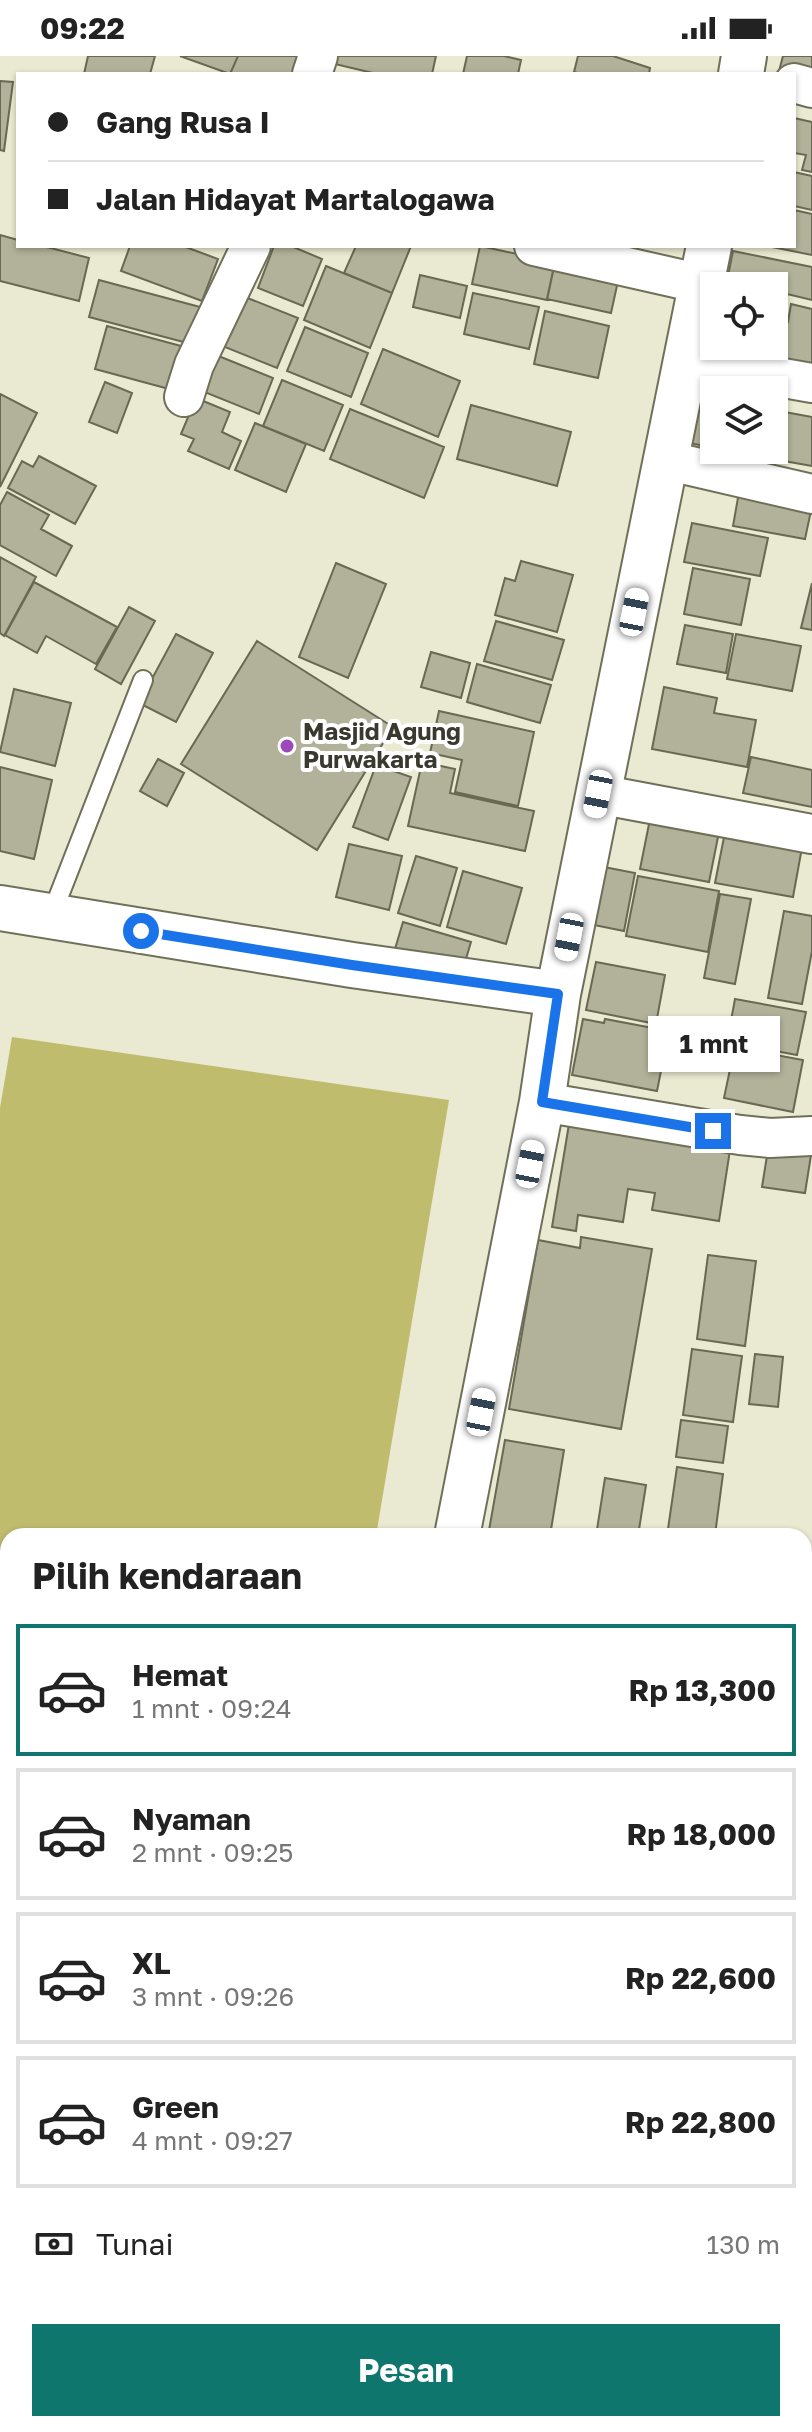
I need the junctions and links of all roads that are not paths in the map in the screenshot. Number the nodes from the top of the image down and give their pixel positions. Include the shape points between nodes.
1 (250, 248) edge
2 (552, 248) edge
3 (706, 265) edge
4 (686, 361) junction
5 (812, 383) edge
6 (184, 397) dead end
7 (665, 460) junction
8 (812, 494) edge
9 (143, 680) dead end
10 (598, 794) junction
11 (812, 834) edge
12 (0, 908) edge
13 (51, 916) junction
14 (558, 994) junction
15 (542, 1102) junction
16 (812, 1136) edge
17 (459, 1528) edge

1 - 6 street
2 - 3 street
3 - 4 street
4 - 5 street
4 - 7 street
7 - 8 street
7 - 10 street
9 - 13 lane
10 - 11 street
10 - 14 street
12 - 13 street
13 - 14 street
14 - 15 street
15 - 16 street via 740,1135
15 - 17 street

